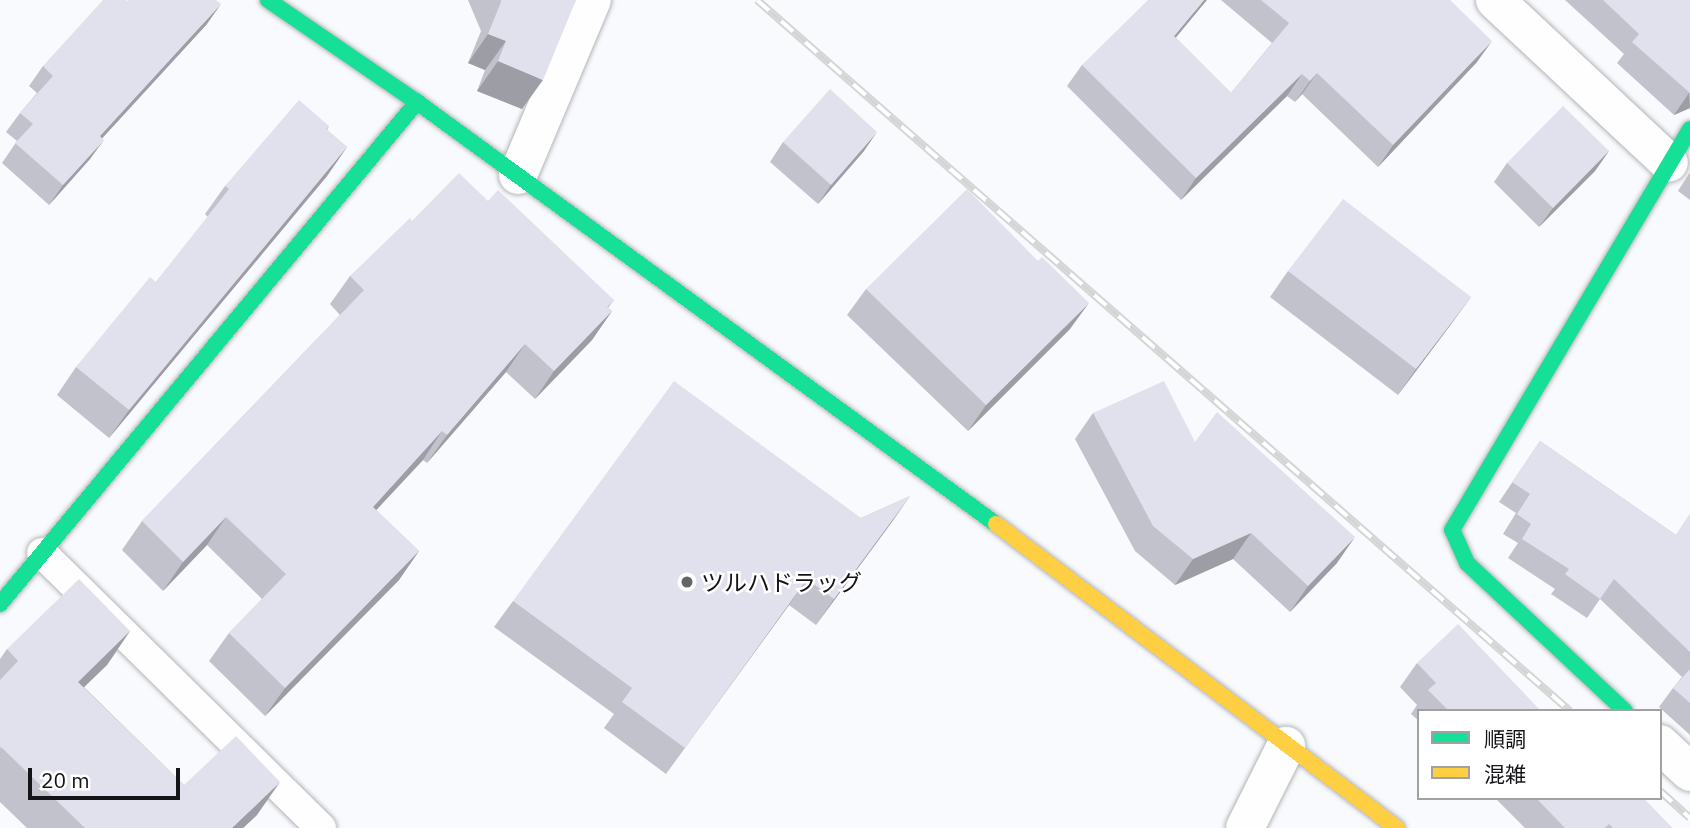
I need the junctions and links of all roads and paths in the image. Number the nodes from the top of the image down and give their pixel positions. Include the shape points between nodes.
1 (268, 0) edge
2 (592, 0) edge
3 (1494, 0) edge
4 (417, 102) junction
5 (1690, 129) edge
6 (1669, 163) junction
7 (518, 175) junction
8 (42, 553) junction
9 (0, 604) edge
10 (1623, 709) edge
11 (1286, 746) junction
12 (1662, 746) edge
13 (1690, 772) edge
14 (321, 828) edge
15 (1245, 828) edge
16 (1397, 828) edge

1 - 4 street
2 - 7 street
3 - 6 street
4 - 7 street
4 - 8 street
5 - 6 street
6 - 10 street via 1452,530 1468,564
7 - 11 street via 1065,575
8 - 9 street
8 - 14 lane
11 - 15 street
11 - 16 street
12 - 13 street

